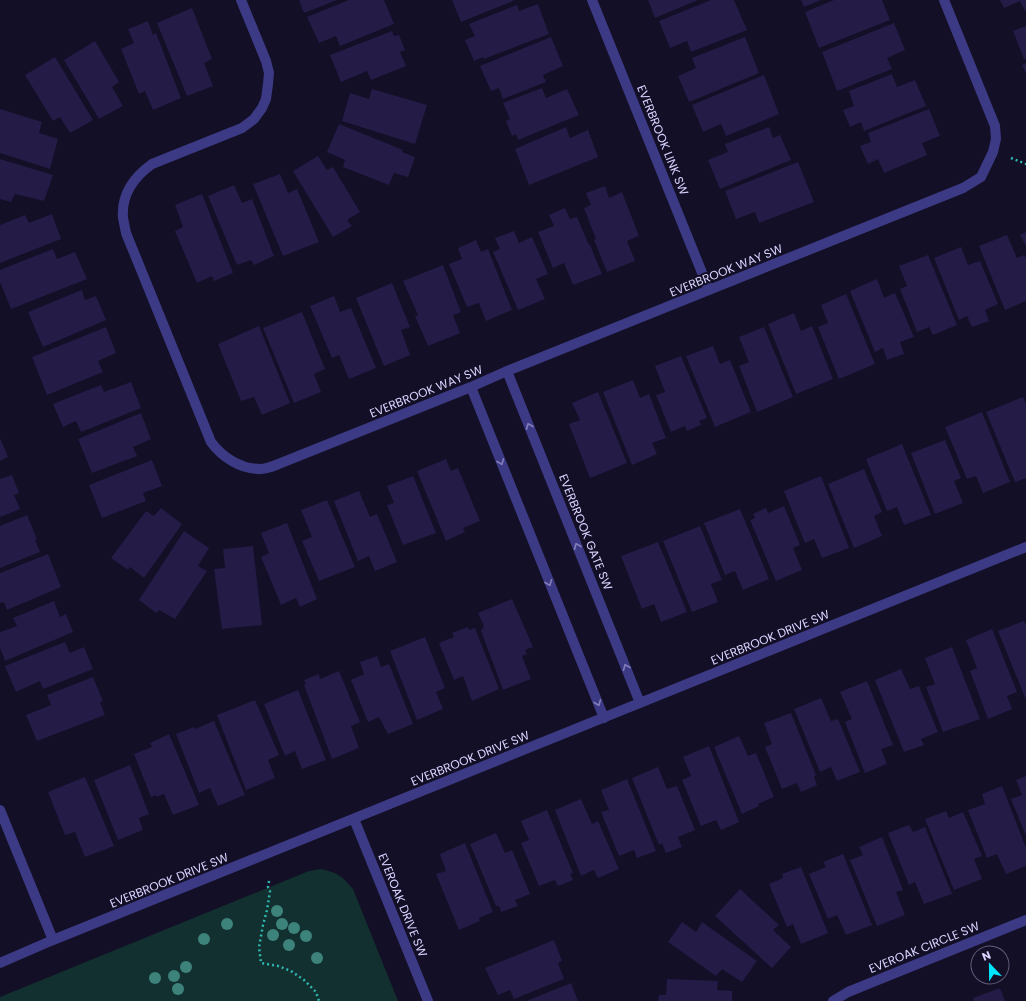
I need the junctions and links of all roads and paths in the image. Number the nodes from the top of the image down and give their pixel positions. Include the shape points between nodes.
1 (242, 0) edge
2 (592, 0) edge
3 (944, 0) edge
4 (709, 290) junction
5 (507, 371) junction
6 (471, 387) junction
7 (1026, 547) edge
8 (640, 703) junction
9 (604, 718) junction
10 (0, 810) edge
11 (354, 819) junction
12 (269, 881) dead end
13 (1026, 920) edge
14 (53, 940) junction
15 (0, 963) edge
16 (318, 1001) edge
17 (428, 1001) edge
18 (833, 1001) edge

1 - 6 street, EVERBROOK WAY SW via 269,73 266,99 262,108 254,119 242,128 152,164 134,180 126,192 123,206 126,233 211,442 217,450 236,463 261,469 276,466
2 - 4 street, EVERBROOK LINK SW
3 - 4 street, EVERBROOK WAY SW via 995,126 993,152 982,177 963,188
4 - 5 street, EVERBROOK WAY SW
5 - 6 street, EVERBROOK WAY SW
8 -> 5 street, EVERBROOK GATE SW
6 -> 9 street
7 - 8 street, EVERBROOK DRIVE SW
8 - 9 street, EVERBROOK DRIVE SW
9 - 11 street, EVERBROOK DRIVE SW
10 - 14 street
11 - 14 street, EVERBROOK DRIVE SW
11 - 17 street, EVEROAK DRIVE SW
12 - 16 path via 270,891 259,947 260,963 291,971 316,992
13 - 18 street, EVEROAK CIRCLE SW via 848,992
14 - 15 street, EVERBROOK DRIVE SW

